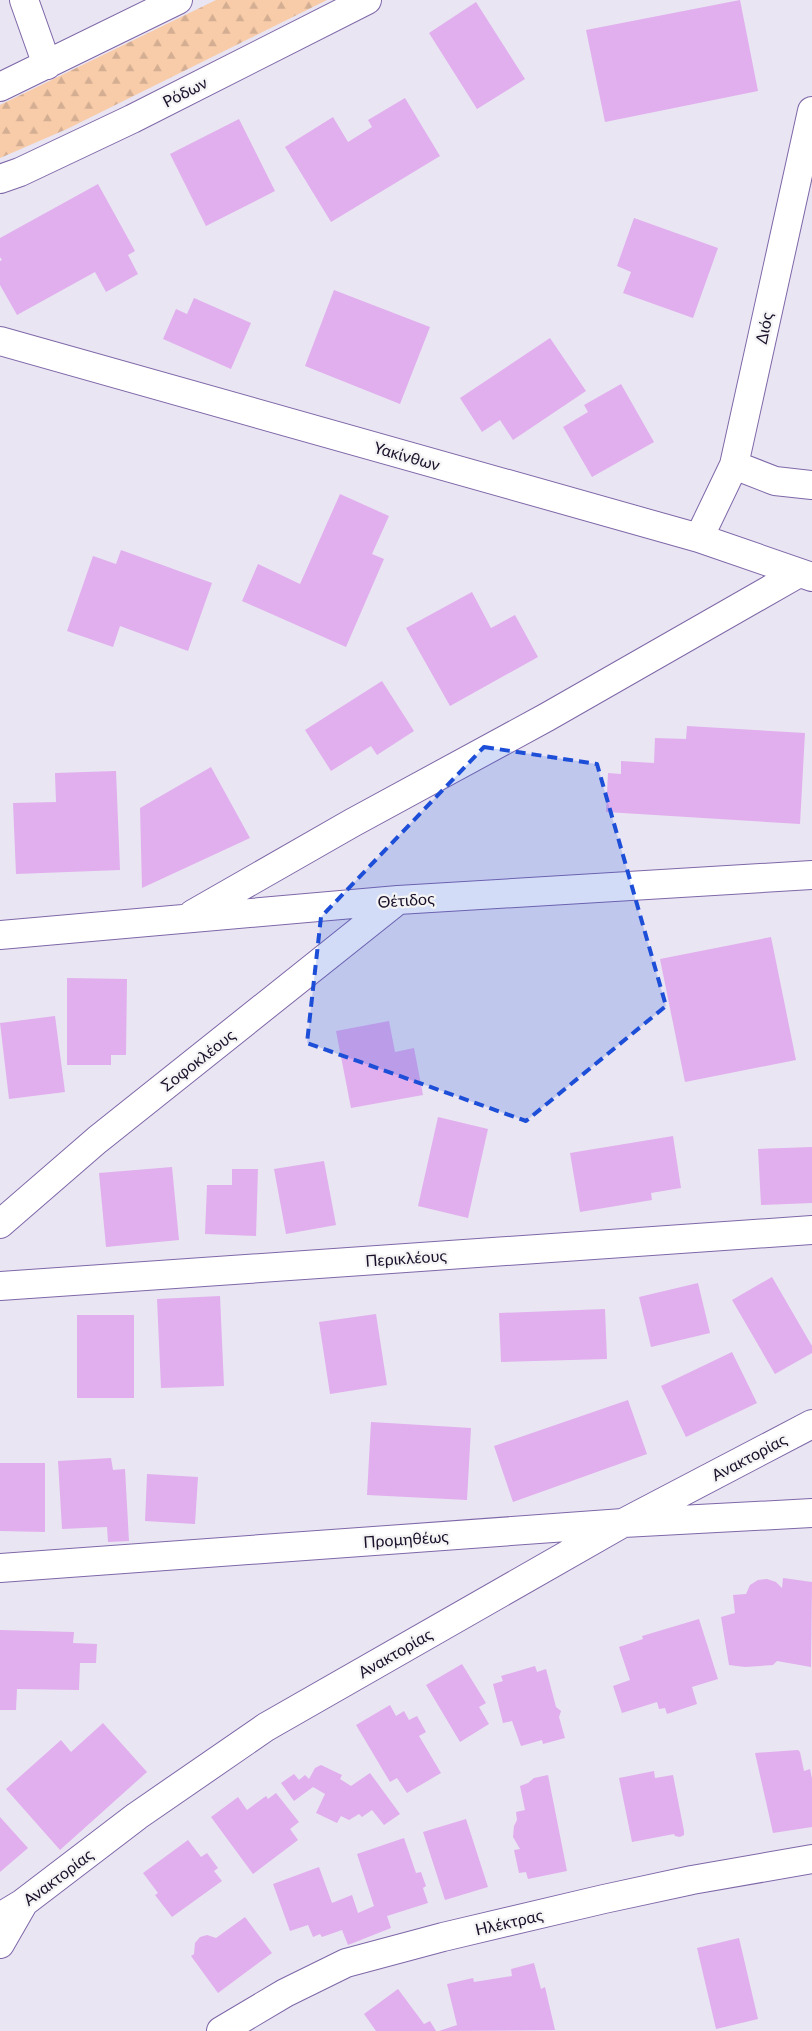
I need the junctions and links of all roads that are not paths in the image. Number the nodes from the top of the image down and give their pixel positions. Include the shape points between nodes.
1 (24, 0) edge
2 (178, 0) edge
3 (367, 0) edge
4 (46, 65) junction
5 (0, 87) edge
6 (812, 111) edge
7 (0, 179) edge
8 (0, 341) edge
9 (734, 464) junction
10 (812, 485) edge
11 (699, 538) junction
12 (806, 575) edge
13 (812, 875) edge
14 (398, 900) junction
15 (186, 918) junction
16 (0, 935) edge
17 (0, 1224) edge
18 (812, 1230) edge
19 (0, 1286) edge
20 (812, 1424) edge
21 (812, 1513) edge
22 (623, 1523) junction
23 (0, 1568) edge
24 (812, 1859) edge
25 (12, 1910) edge
26 (0, 1944) edge
27 (221, 2031) edge

1 - 4 street
2 - 4 street
3 - 7 street, Ρόδων via 132,119
4 - 5 street
6 - 9 street, Διός
8 - 11 street, Υακίνθων
9 - 10 street via 776,481
9 - 11 street, Διός
11 - 12 street, Υακίνθων
12 - 15 street via 352,823
13 - 14 street, Θέτιδος
14 - 15 street, Θέτιδος
14 - 17 street, Σοφοκλέους via 97,1140
15 - 16 street, Θέτιδος
18 - 19 street, Περικλέους
20 - 22 street, Ανακτορίας
21 - 22 street, Προμηθέως
22 - 23 street, Προμηθέως
22 - 25 street, Ανακτορίας via 266,1727 137,1816
24 - 27 street, Ηλέκτρας via 613,1897 346,1963 285,1993
25 - 26 street

